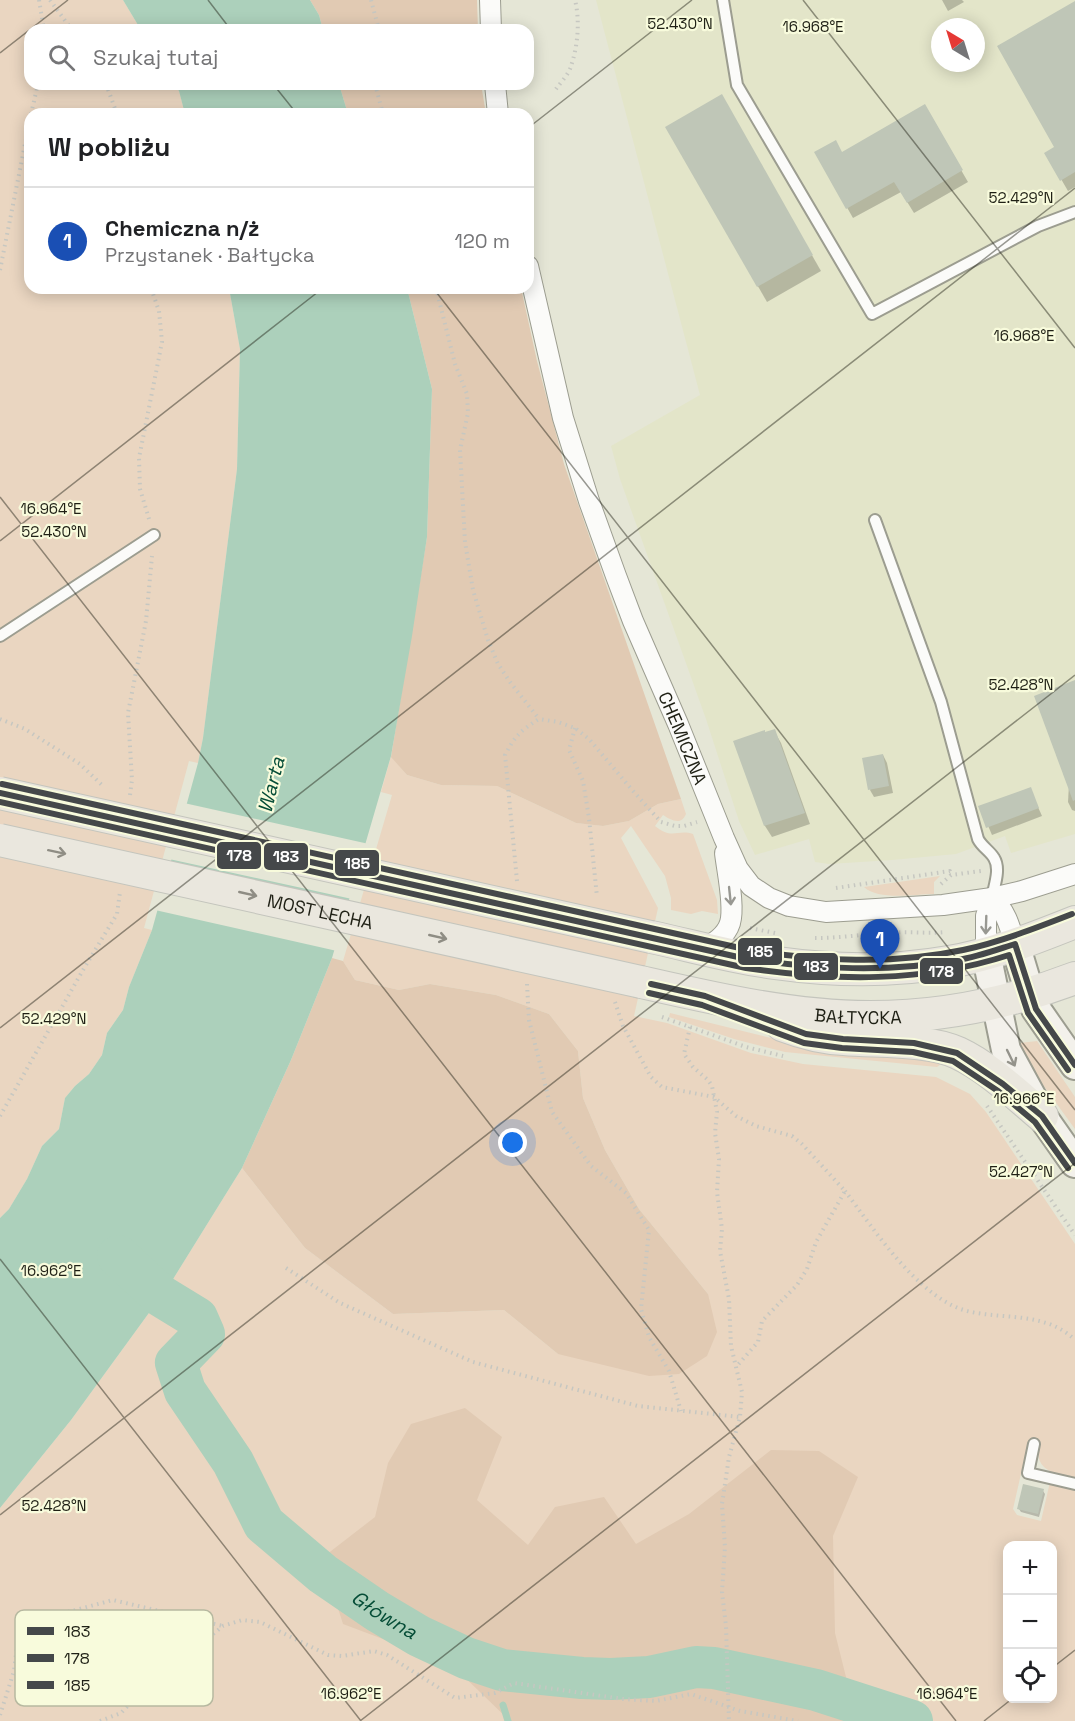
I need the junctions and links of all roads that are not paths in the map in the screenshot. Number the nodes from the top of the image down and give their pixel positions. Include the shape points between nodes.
1 (490, 0) edge
2 (723, 0) edge
3 (491, 24) edge
4 (496, 90) edge
5 (497, 108) edge
6 (1075, 212) edge
7 (534, 293) edge
8 (875, 520) dead end
9 (154, 535) road end
10 (0, 636) edge
11 (0, 793) edge
12 (724, 838) junction
13 (0, 840) edge
14 (1075, 874) edge
15 (992, 898) junction
16 (1075, 922) edge
17 (703, 949) junction
18 (1001, 949) junction
19 (1075, 978) edge
20 (641, 982) joint
21 (1030, 994) junction
22 (705, 996) junction
23 (995, 1002) junction
24 (1075, 1065) edge
25 (1042, 1116) junction
26 (1075, 1163) edge
27 (1034, 1444) dead end
28 (1075, 1484) edge

1 - 3 street
2 - 6 lane via 737,85 872,314 1038,226
4 - 5 street
7 - 12 street, CHEMICZNA via 562,418 589,501 633,621
8 - 15 lane via 941,702 978,839 996,863
9 - 10 lane
11 - 17 main road, bridge
12 - 15 street, CHEMICZNA via 751,886 789,906 826,912
12 -> 17 street via 730,924 717,942
13 -> 20 main road, MOST LECHA, bridge
14 - 15 street, CHEMICZNA
15 -> 18 street via 986,916
15 - 18 street via 1006,917
16 - 18 main road
17 - 18 main road via 774,963 857,969 950,962
18 - 21 main road
18 - 23 main road
19 - 21 main road, BAŁTYCKA
20 - 22 main road, BAŁTYCKA
21 - 23 main road, BAŁTYCKA
21 - 24 main road
22 - 23 main road, BAŁTYCKA via 819,1014 869,1017 937,1013
22 - 25 main road via 806,1034 914,1043 957,1053 1004,1084
23 -> 25 main road via 1006,1050
25 - 26 main road
27 - 28 lane via 1028,1473

